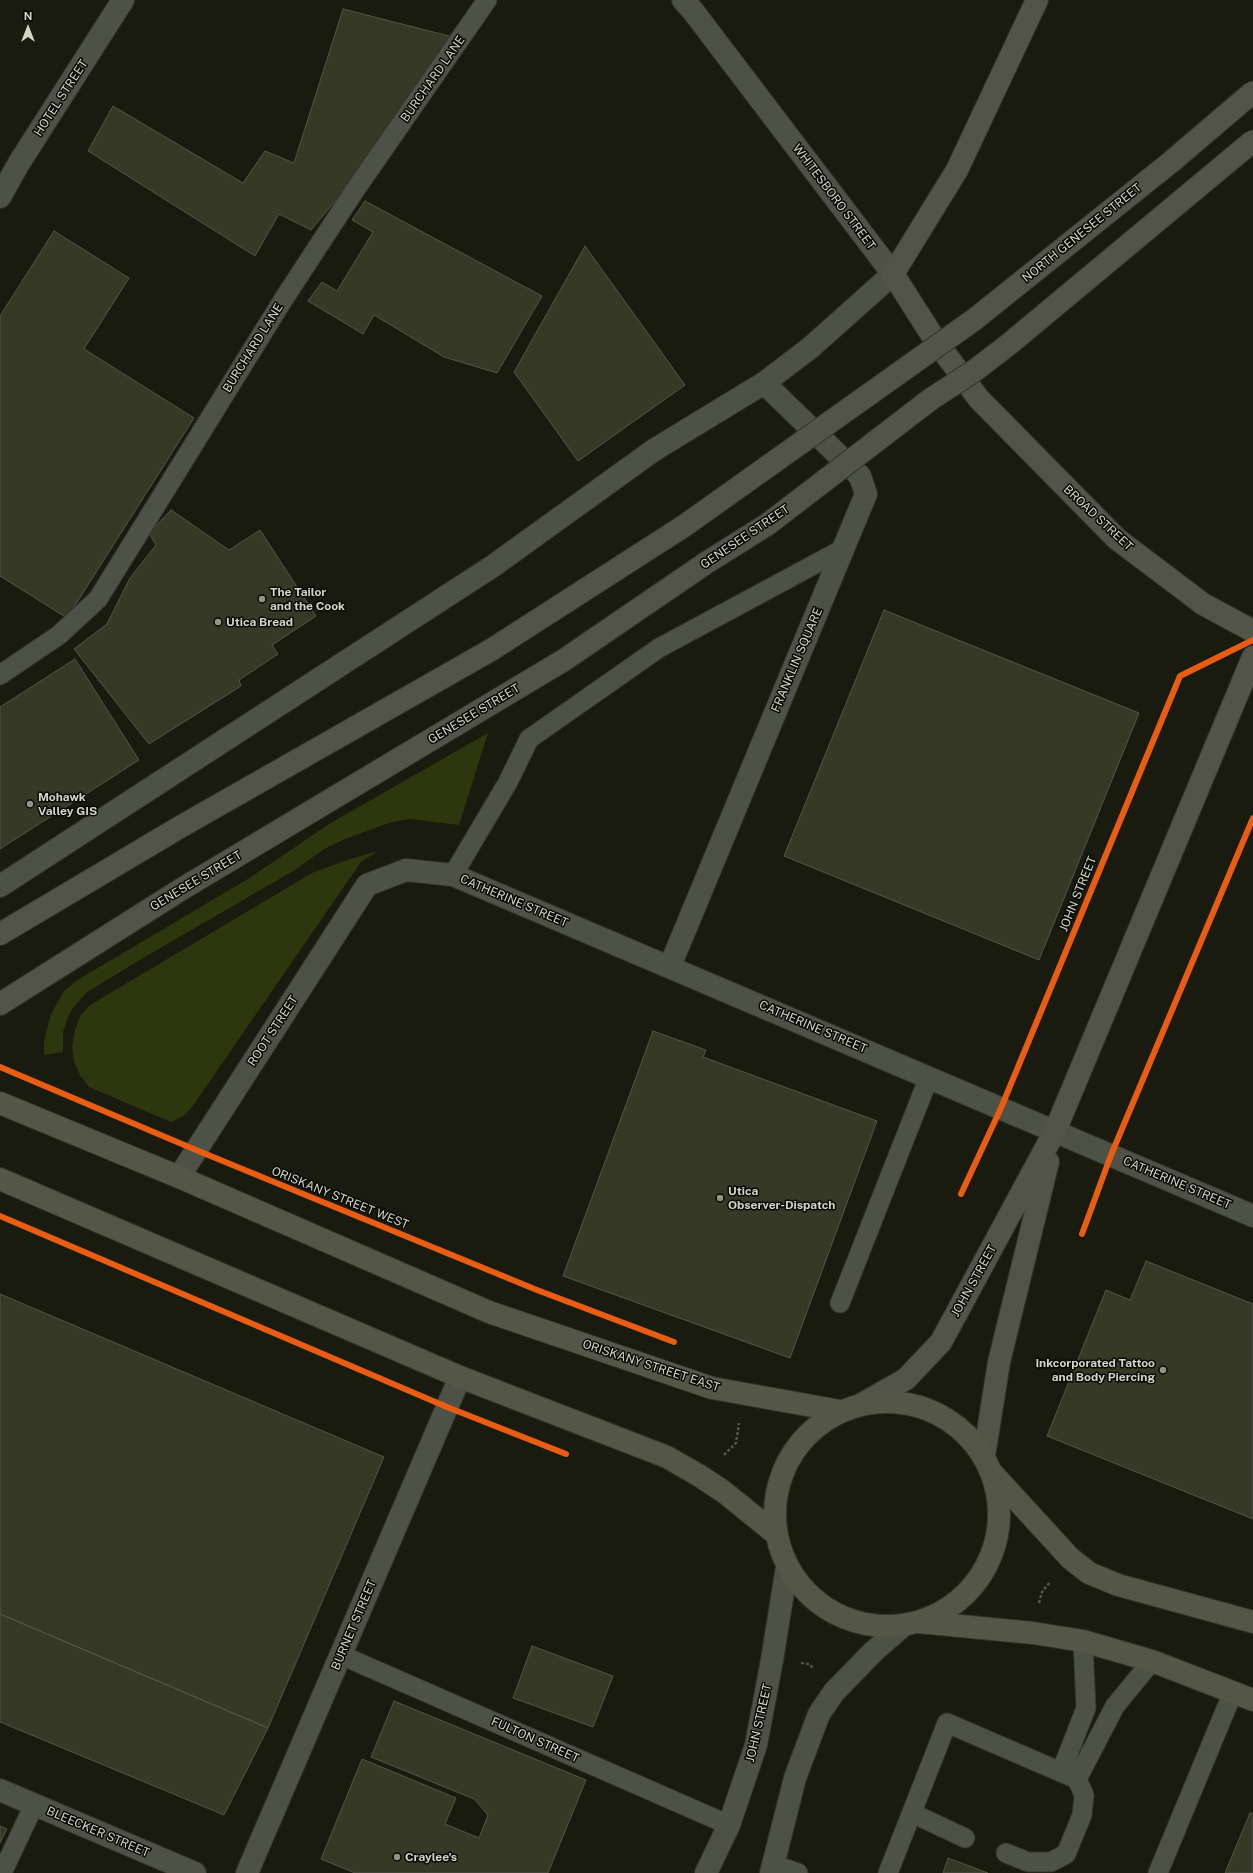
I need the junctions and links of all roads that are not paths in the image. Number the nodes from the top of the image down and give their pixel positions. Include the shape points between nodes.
1 (124, 0) edge
2 (487, 0) edge
3 (682, 0) edge
4 (1037, 0) edge
5 (1253, 92) edge
6 (1253, 141) edge
7 (0, 197) edge
8 (893, 274) junction
9 (764, 383) junction
10 (979, 399) joint
11 (843, 549) junction
12 (1253, 631) edge
13 (1253, 656) edge
14 (0, 675) edge
15 (454, 875) junction
16 (367, 885) joint
17 (0, 886) edge
18 (0, 934) edge
19 (670, 966) junction
20 (0, 1004) edge
21 (929, 1077) junction
22 (0, 1103) edge
23 (1056, 1131) junction
24 (179, 1177) junction
25 (0, 1179) edge
26 (1253, 1216) edge
27 (840, 1303) dead end
28 (460, 1377) junction
29 (862, 1404) junction
30 (840, 1411) junction
31 (989, 1465) junction
32 (776, 1534) junction
33 (787, 1567) junction
34 (1253, 1622) edge
35 (912, 1624) junction
36 (1083, 1641) junction
37 (341, 1655) junction
38 (1152, 1661) junction
39 (1232, 1692) junction
40 (1253, 1700) edge
41 (1069, 1775) junction
42 (0, 1790) edge
43 (34, 1805) junction
44 (912, 1813) junction
45 (728, 1824) junction
46 (965, 1838) dead end
47 (1006, 1853) dead end
48 (773, 1869) edge
49 (2, 1873) edge
50 (196, 1873) edge
51 (247, 1873) edge
52 (706, 1873) edge
53 (798, 1873) edge
54 (888, 1873) edge
55 (1158, 1873) edge

1 - 7 street, HOTEL STREET
2 - 14 lane, BURCHARD LANE via 283,300 98,599 59,635
3 - 8 street, WHITESBORO STREET
4 - 8 main road via 957,170
5 - 18 main road, NORTH GENESEE STREET, bridge via 1171,162 987,310 684,526 491,650 180,827
6 - 20 main road, GENESEE STREET, bridge via 1008,345 931,399 768,524 564,660 179,891
8 - 9 street via 810,348
8 - 10 main road, WHITESBORO STREET via 935,340
9 - 11 street, FRANKLIN SQUARE via 860,476 866,494
9 - 17 street via 654,450 494,566
10 - 12 main road, BROAD STREET via 1117,540 1203,604
11 - 15 lane via 659,648 529,738 508,782
11 - 19 street, FRANKLIN SQUARE
13 - 23 main road, JOHN STREET
15 - 16 street, CATHERINE STREET via 406,870
15 - 19 street, CATHERINE STREET
16 - 24 street, ROOT STREET
19 - 21 street, CATHERINE STREET
21 - 23 street, CATHERINE STREET
21 - 27 lane
22 - 24 main road
23 - 26 street, CATHERINE STREET
23 - 29 main road, JOHN STREET via 941,1342 906,1379
23 - 31 main road, JOHN STREET via 999,1362
24 - 30 main road, ORISKANY STREET EAST via 489,1312 712,1388
25 - 28 main road
28 - 32 main road via 667,1457 724,1492
28 - 37 street, BURNET STREET
29 - 30 main road
29 - 31 main road via 897,1402 932,1410 961,1429
30 - 32 main road via 809,1432 786,1462 775,1497
31 - 34 main road via 1070,1558 1089,1573 1118,1585
31 - 35 main road via 1001,1522 995,1547 979,1580 953,1606
32 - 33 main road
33 - 35 main road via 808,1595 836,1615 869,1625
33 - 45 street, JOHN STREET via 756,1745
35 - 36 main road via 1034,1633
35 - 48 street via 874,1651 839,1687 819,1714 795,1778
36 - 38 main road
36 - 41 lane via 1086,1708
37 - 45 lane, FULTON STREET
37 - 51 street, BURNET STREET
38 - 39 main road
38 - 41 lane via 1115,1706
39 - 40 main road
39 - 55 lane
41 - 44 lane via 947,1723
41 - 47 lane via 1084,1794 1082,1815 1066,1854 1052,1862 1028,1862
42 - 43 street, BLEECKER STREET
43 - 49 lane
43 - 50 street, BLEECKER STREET
44 - 46 lane
44 - 54 lane
45 - 52 street, JOHN STREET
48 - 53 lane

